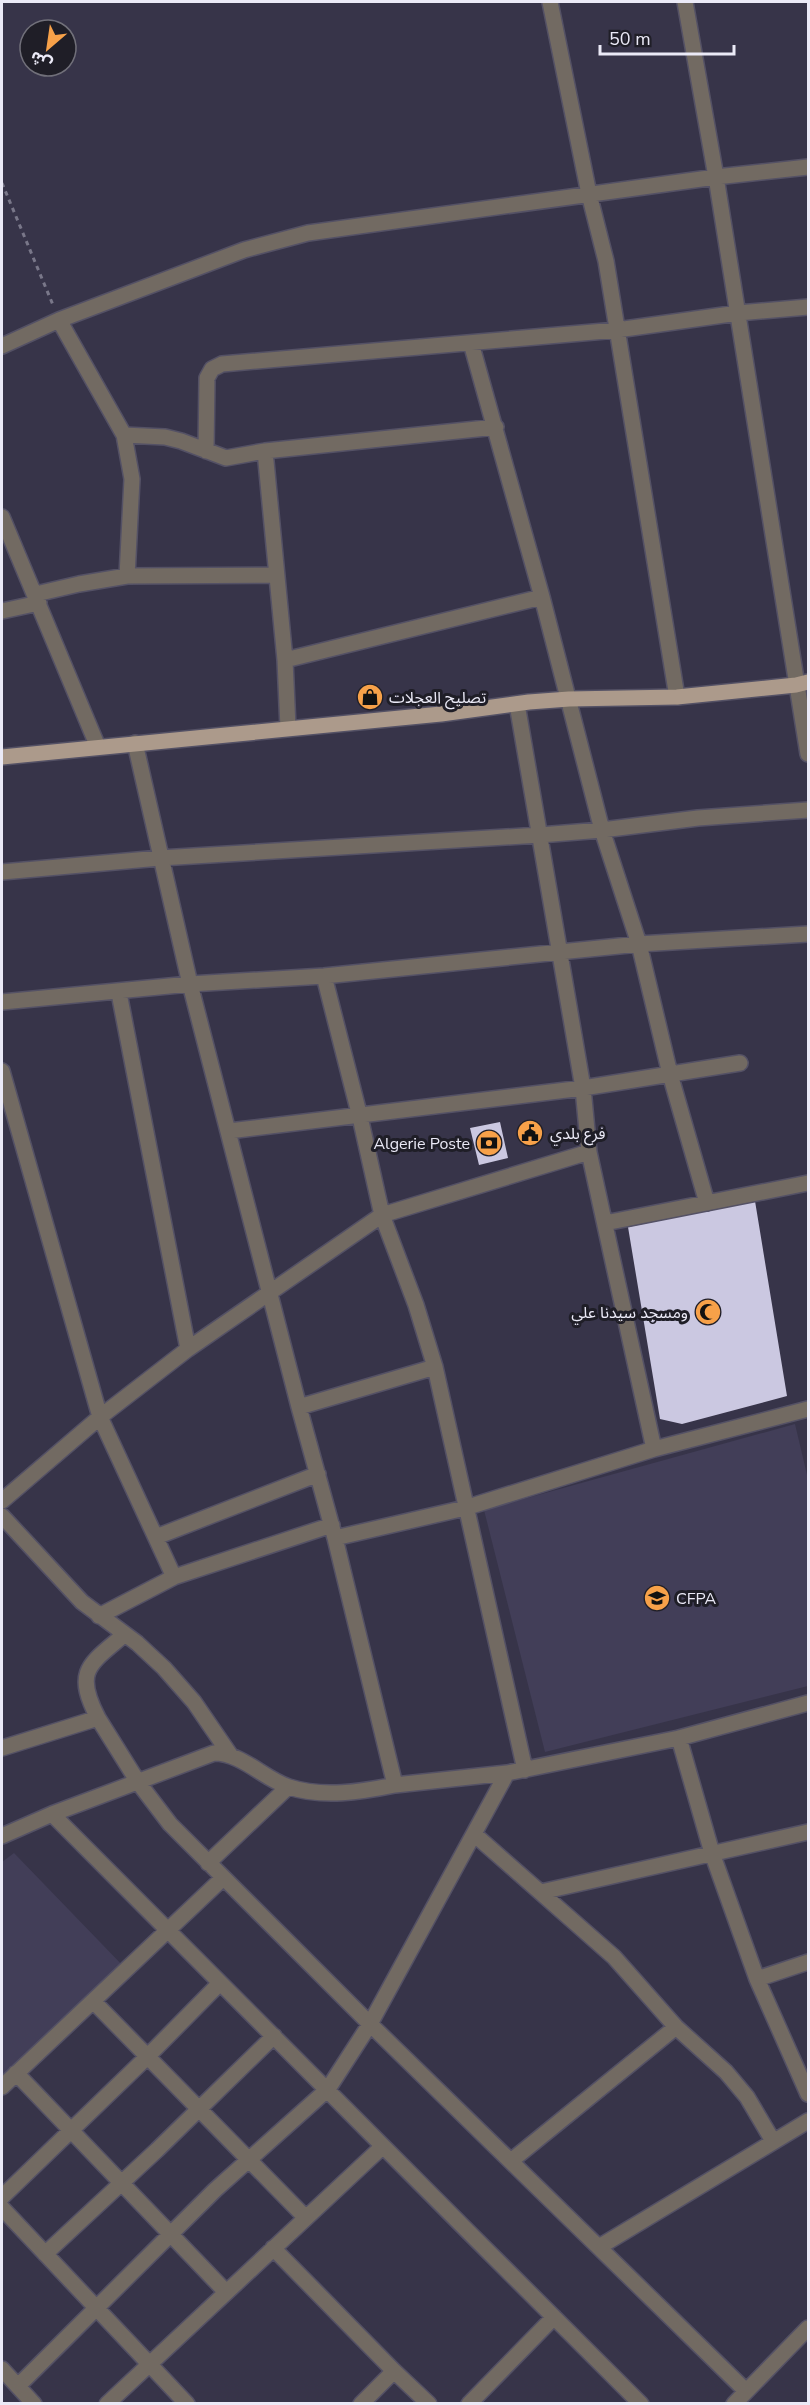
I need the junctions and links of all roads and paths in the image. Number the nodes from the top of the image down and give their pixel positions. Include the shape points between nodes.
1 (550, 2) edge
2 (685, 2) edge
3 (808, 167) edge
4 (716, 177) junction
5 (2, 183) edge
6 (589, 194) junction
7 (808, 307) edge
8 (738, 313) junction
9 (59, 320) junction
10 (617, 330) junction
11 (471, 344) junction
12 (2, 346) edge
13 (496, 427) junction
14 (124, 435) junction
15 (206, 451) junction
16 (265, 451) junction
17 (2, 517) edge
18 (275, 575) junction
19 (126, 576) junction
20 (542, 597) junction
21 (38, 598) junction
22 (2, 611) edge
23 (285, 660) junction
24 (802, 683) edge
25 (677, 697) junction
26 (569, 699) junction
27 (517, 704) junction
28 (288, 728) junction
29 (135, 743) junction
30 (98, 747) junction
31 (808, 754) edge
32 (2, 757) edge
33 (808, 810) edge
34 (602, 830) junction
35 (540, 835) junction
36 (160, 858) junction
37 (2, 872) edge
38 (808, 934) edge
39 (639, 944) junction
40 (559, 952) junction
41 (324, 976) junction
42 (190, 984) junction
43 (119, 993) junction
44 (2, 1002) edge
45 (740, 1063) dead end
46 (2, 1071) edge
47 (670, 1074) junction
48 (583, 1088) junction
49 (7, 1113) edge
50 (360, 1117) junction
51 (229, 1131) junction
52 (589, 1152) junction
53 (808, 1183) edge
54 (707, 1203) junction
55 (382, 1215) junction
56 (605, 1223) junction
57 (270, 1291) junction
58 (188, 1349) junction
59 (435, 1367) junction
60 (299, 1407) junction
61 (808, 1409) edge
62 (100, 1417) junction
63 (654, 1449) junction
64 (318, 1474) junction
65 (2, 1501) edge
66 (465, 1509) junction
67 (2, 1516) edge
68 (334, 1531) junction
69 (156, 1537) junction
70 (174, 1577) junction
71 (99, 1616) junction
72 (125, 1634) junction
73 (808, 1703) edge
74 (98, 1718) junction
75 (679, 1738) junction
76 (2, 1748) edge
77 (231, 1756) junction
78 (525, 1770) junction
79 (507, 1773) junction
80 (138, 1782) junction
81 (394, 1785) junction
82 (288, 1787) junction
83 (52, 1814) junction
84 (808, 1832) edge
85 (474, 1834) junction
86 (2, 1836) edge
87 (712, 1853) junction
88 (208, 1863) junction
89 (224, 1878) junction
90 (541, 1892) junction
91 (168, 1931) junction
92 (808, 1962) edge
93 (757, 1979) junction
94 (219, 1984) junction
95 (93, 2001) junction
96 (370, 2024) junction
97 (676, 2027) junction
98 (274, 2036) junction
99 (147, 2057) junction
100 (16, 2073) junction
101 (2, 2087) edge
102 (807, 2088) edge
103 (328, 2089) junction
104 (199, 2109) junction
105 (808, 2121) edge
106 (71, 2130) junction
107 (773, 2140) junction
108 (382, 2147) junction
109 (249, 2161) junction
110 (511, 2161) junction
111 (121, 2183) junction
112 (2, 2197) edge
113 (2, 2208) edge
114 (306, 2218) junction
115 (170, 2234) junction
116 (599, 2247) junction
117 (273, 2248) junction
118 (45, 2254) junction
119 (226, 2292) junction
120 (97, 2308) junction
121 (554, 2317) junction
122 (808, 2328) edge
123 (148, 2362) junction
124 (2, 2369) edge
125 (394, 2371) junction
126 (18, 2386) junction
127 (746, 2391) junction
128 (34, 2403) edge
129 (107, 2403) edge
130 (188, 2403) edge
131 (361, 2403) edge
132 (429, 2403) edge
133 (469, 2403) edge
134 (641, 2403) edge
135 (734, 2403) edge

1 - 6 street
2 - 4 street
3 - 4 street
4 - 6 street
4 - 8 street
5 - 9 path
6 - 9 street via 308,233 244,250
6 - 10 street via 606,261
7 - 8 street
8 - 10 street
8 - 24 street
9 - 12 street
9 - 14 street
10 - 11 street
10 - 25 street
11 - 13 street
11 - 15 street via 216,366 207,378
13 - 16 street
13 - 20 street
14 - 15 street via 165,437
14 - 19 street via 132,479
15 - 16 street via 226,458
16 - 18 street
17 - 21 street
18 - 19 street
18 - 23 street
19 - 21 street via 79,584
20 - 23 street
20 - 26 street
21 - 22 street
21 - 30 street
23 - 28 street
24 - 25 main road
24 - 31 street
25 - 26 main road
26 - 27 main road
26 - 34 street
27 - 28 main road
27 - 35 street
28 - 29 main road
29 - 30 main road
29 - 36 street
30 - 32 main road
33 - 34 street
34 - 35 street
34 - 39 street
35 - 36 street
35 - 40 street
36 - 37 street
36 - 42 street
38 - 39 street
39 - 40 street
39 - 47 street
40 - 41 street
40 - 48 street
41 - 42 street
41 - 50 street
42 - 43 street
42 - 51 street
43 - 44 street
43 - 58 street
45 - 47 street
46 - 49 street
47 - 48 street
47 - 54 street
48 - 50 street
48 - 52 street
49 - 62 street
50 - 51 street
50 - 55 street
51 - 57 street
52 - 55 street
52 - 56 street
53 - 54 street
54 - 56 street
55 - 57 street
55 - 59 street
56 - 63 street
57 - 58 street
57 - 60 street
58 - 62 street
59 - 60 street
59 - 66 street
60 - 64 street
61 - 63 street
62 - 65 street
62 - 69 street
63 - 66 street
64 - 68 street
64 - 69 street
66 - 68 street
66 - 78 street
67 - 71 street via 60,1581
68 - 70 street
68 - 81 street
69 - 70 street
70 - 71 street
71 - 72 street
72 - 74 street via 87,1671 87,1692
72 - 77 street via 178,1683
73 - 75 street
74 - 76 street
74 - 80 street
75 - 78 street
75 - 87 street
77 - 80 street via 208,1755
77 - 82 street
78 - 79 street
79 - 81 street
79 - 85 street
80 - 83 street
80 - 88 street via 170,1824
81 - 82 street via 343,1792
82 - 88 street
83 - 86 street
83 - 91 street
84 - 87 street
85 - 90 street
85 - 96 street
87 - 90 street
87 - 93 street
88 - 89 street
89 - 91 street
89 - 96 street
90 - 97 street via 614,1957
91 - 94 street
91 - 95 street
92 - 93 street
93 - 102 street
94 - 98 street
94 - 99 street
95 - 99 street
95 - 100 street
96 - 103 street
96 - 110 street
97 - 107 street via 739,2085
97 - 110 street
98 - 103 street
98 - 104 street
99 - 104 street
99 - 106 street
100 - 101 street
100 - 106 street
103 - 108 street
103 - 109 street
104 - 109 street
104 - 111 street
105 - 107 street
106 - 111 street
106 - 112 street
107 - 116 street
108 - 114 street
108 - 121 street
109 - 114 street
109 - 115 street
110 - 116 street
111 - 115 street
111 - 118 street
113 - 118 street
114 - 117 street
115 - 119 street
115 - 120 street
116 - 127 street
117 - 119 street
117 - 125 street
118 - 120 street
119 - 123 street
120 - 123 street
120 - 126 street
121 - 133 street
121 - 134 street
122 - 127 street
123 - 129 street
123 - 130 street
124 - 126 street
125 - 131 street
125 - 132 street
126 - 128 street
127 - 135 street

